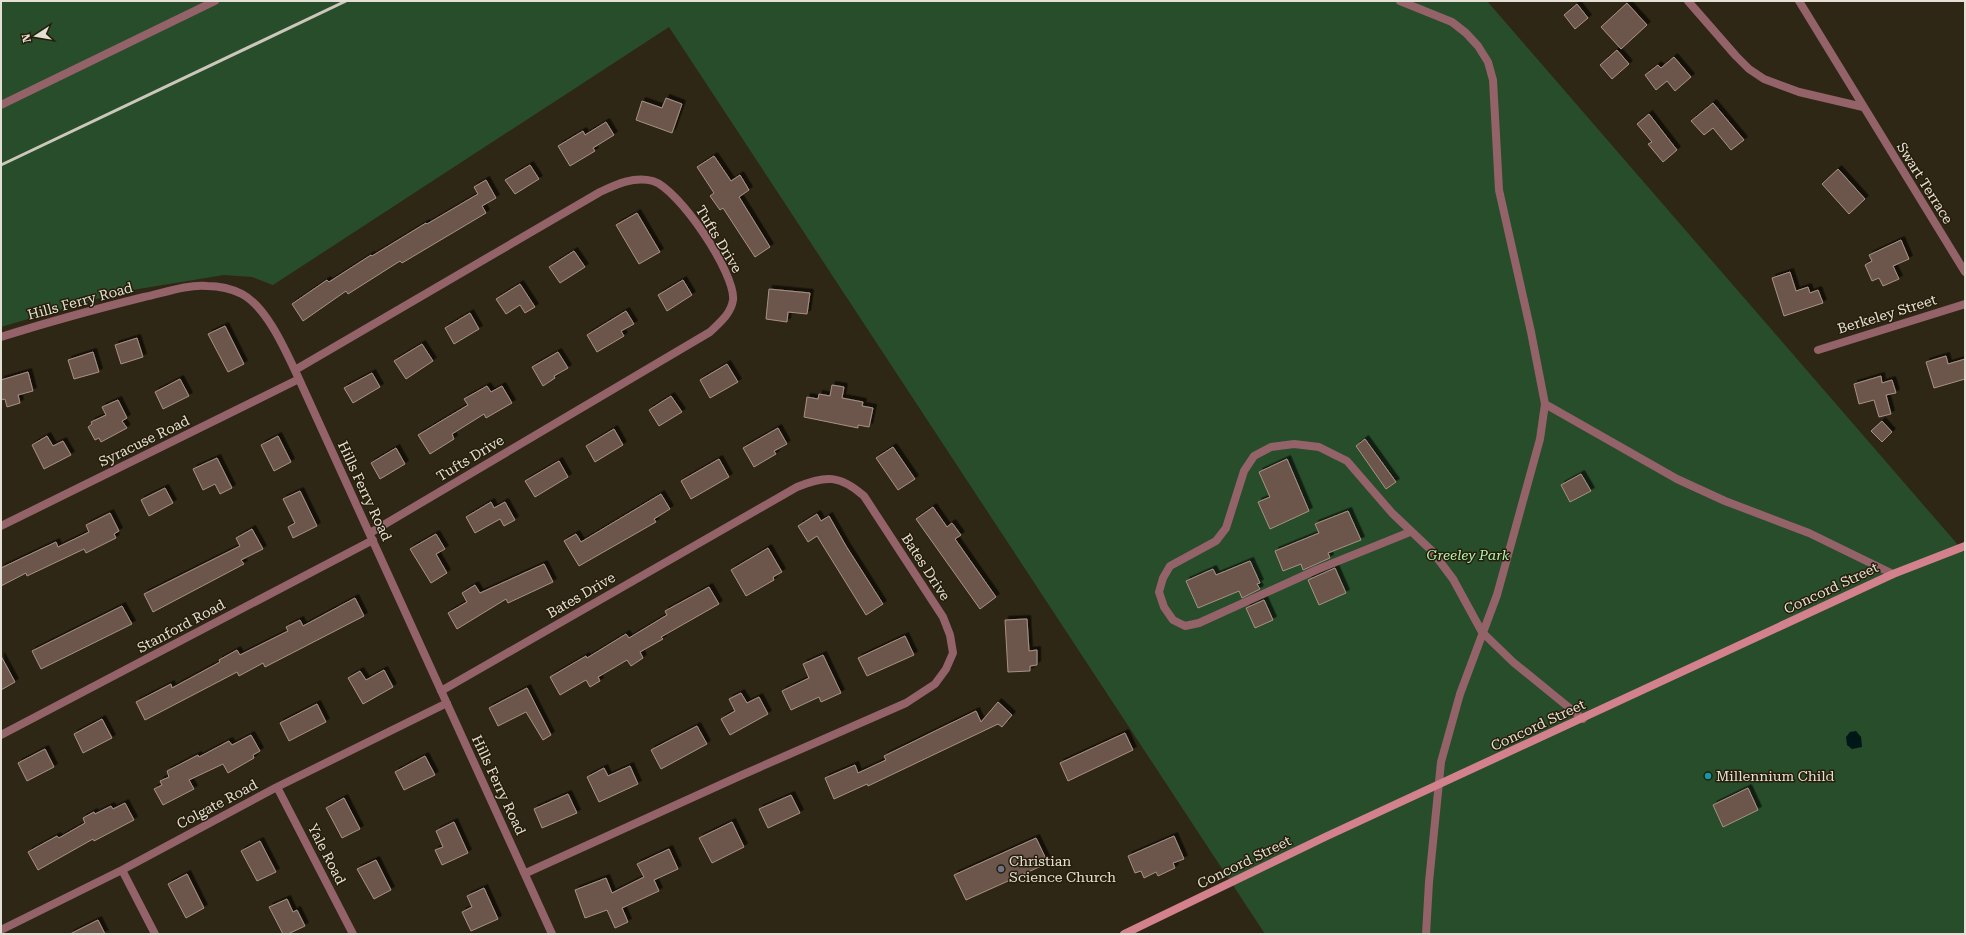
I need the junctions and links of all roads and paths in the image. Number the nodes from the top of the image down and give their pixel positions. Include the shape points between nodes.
1 (216, 1) edge
2 (1400, 1) edge
3 (1688, 1) edge
4 (1799, 1) edge
5 (1, 105) edge
6 (1863, 107) junction
7 (1965, 272) edge
8 (1965, 304) edge
9 (1, 337) edge
10 (1818, 350) dead end
11 (295, 370) junction
12 (299, 379) junction
13 (1545, 404) junction
14 (1, 526) edge
15 (1410, 532) junction
16 (372, 536) junction
17 (1965, 546) edge
18 (1893, 574) junction
19 (1482, 632) junction
20 (441, 691) junction
21 (447, 703) junction
22 (1583, 719) junction
23 (1, 735) edge
24 (1437, 786) junction
25 (277, 787) junction
26 (122, 870) junction
27 (526, 873) junction
28 (1, 930) edge
29 (155, 934) edge
30 (353, 934) edge
31 (552, 934) edge
32 (1124, 934) edge
33 (1426, 934) edge

1 - 5 street
2 - 13 street via 1452,22 1470,37 1488,62 1492,80 1499,190
3 - 6 street via 1736,56 1764,79 1799,92
4 - 6 street, Swart Terrace
6 - 7 street, Swart Terrace
8 - 10 street, Berkeley Street
9 - 11 street, Hills Ferry Road via 119,303 206,285 243,294 258,307 273,328
11 - 12 street, Hills Ferry Road
11 - 16 street, Tufts Drive via 600,192 635,179 654,182 683,204 726,271 731,282 733,300 725,318 710,332
12 - 14 street, Syracuse Road
12 - 16 street, Hills Ferry Road
13 - 18 street via 1677,479 1809,534
13 - 19 street via 1540,439 1520,513 1497,595
15 - 15 street via 1347,461 1319,447 1294,444 1271,448 1254,456 1244,471 1226,528 1216,541 1170,566 1163,578 1160,592 1164,607 1173,620 1185,626 1199,623 1316,570
15 - 19 street via 1432,551 1453,579
16 - 20 street, Hills Ferry Road
16 - 23 street, Stanford Road
17 - 18 main road, Concord Street
18 - 22 main road, Concord Street
19 - 22 street via 1513,662
19 - 24 street via 1448,731
20 - 21 street, Hills Ferry Road
20 - 27 street, Bates Drive via 815,479 832,479 850,484 864,496 943,617 953,653 936,684 906,703
21 - 25 street, Colgate Road
21 - 27 street, Hills Ferry Road
22 - 24 main road, Concord Street
24 - 32 main road, Concord Street
24 - 33 street
25 - 26 street, Colgate Road
25 - 30 street, Yale Road
26 - 28 street, Colgate Road
26 - 29 street
27 - 31 street, Hills Ferry Road

